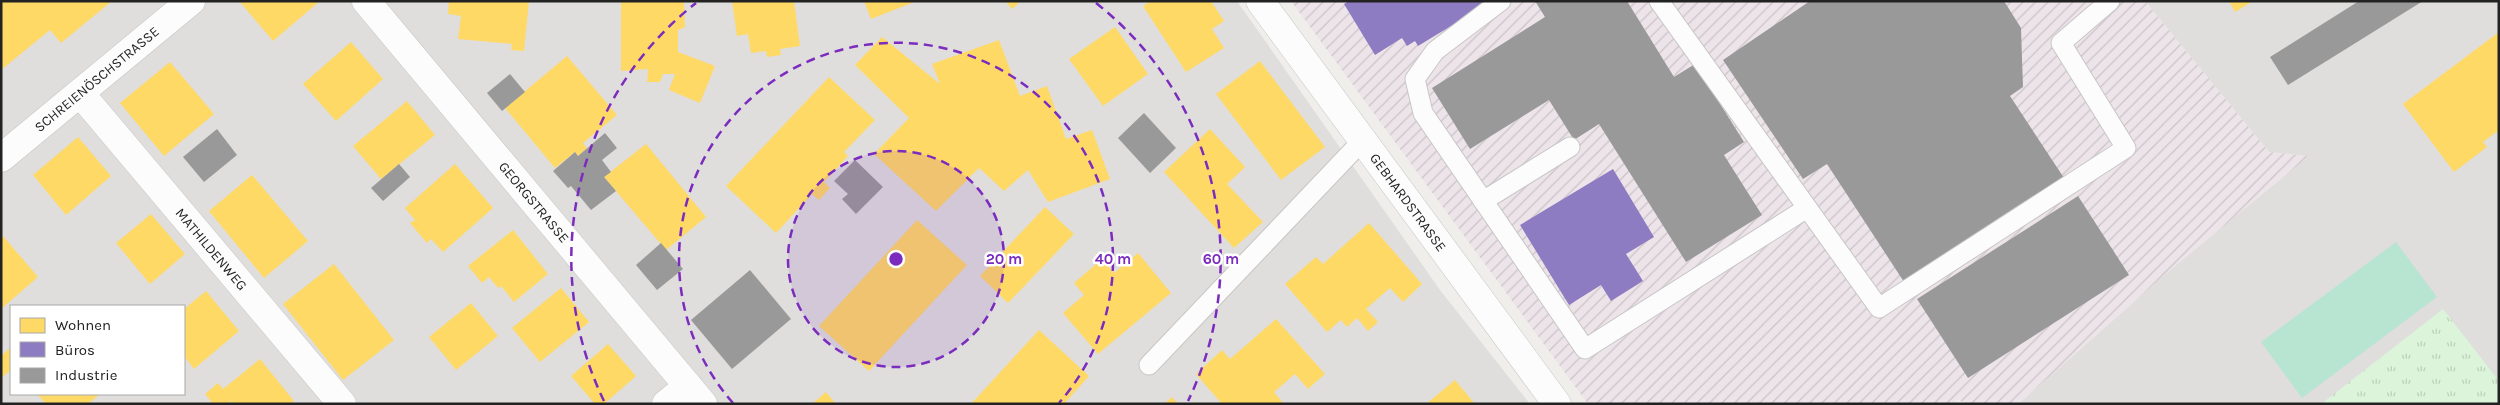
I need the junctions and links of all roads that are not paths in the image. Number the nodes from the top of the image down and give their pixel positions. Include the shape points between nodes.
1 (191, 1) edge
2 (366, 1) edge
3 (1260, 1) edge
4 (1501, 1) edge
5 (1659, 1) edge
6 (2110, 1) edge
7 (80, 93) junction
8 (1363, 140) junction
9 (1570, 147) dead end
10 (1, 158) edge
11 (1483, 201) junction
12 (1807, 208) junction
13 (1149, 365) dead end
14 (695, 395) edge
15 (342, 404) edge
16 (666, 404) edge
17 (1557, 404) edge

1 - 7 street, SCHREIENÖSCHSTRASSE
2 - 14 street, GEORGSTRASSE
3 - 8 street, GEBHARDSTRASSE
4 - 11 lane via 1435,51 1415,79 1423,113
5 - 12 lane
6 - 12 lane via 2061,43 2126,148 1879,308
7 - 10 street, SCHREIENÖSCHSTRASSE
7 - 15 street, MATHILDENWEG
8 - 13 lane
8 - 17 street, GEBHARDSTRASSE
9 - 11 lane
11 - 12 lane via 1585,349
14 - 16 street

